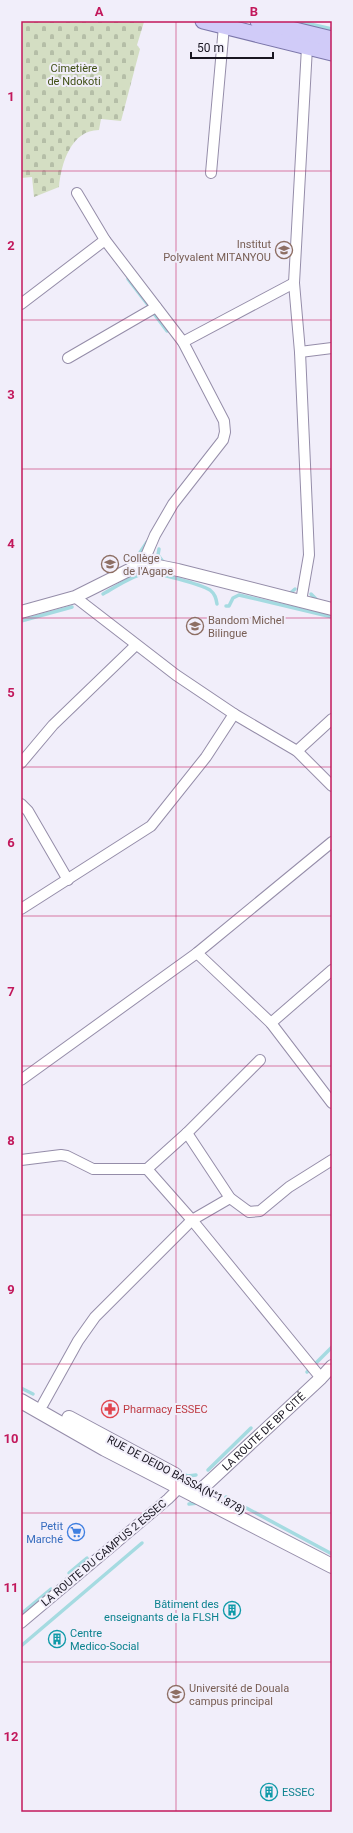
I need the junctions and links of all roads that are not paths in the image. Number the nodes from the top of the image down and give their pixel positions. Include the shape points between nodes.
1 (203, 21) edge
2 (258, 21) edge
3 (224, 26) junction
4 (332, 39) edge
5 (308, 47) junction
6 (332, 52) edge
7 (212, 173) dead end
8 (77, 194) dead end
9 (105, 240) junction
10 (294, 283) junction
11 (21, 304) edge
12 (156, 307) junction
13 (183, 342) junction
14 (332, 348) edge
15 (300, 352) junction
16 (68, 358) dead end
17 (144, 563) junction
18 (75, 597) junction
19 (301, 601) junction
20 (332, 608) edge
21 (21, 612) edge
22 (136, 645) junction
23 (234, 714) junction
24 (332, 719) edge
25 (297, 751) junction
26 (21, 764) edge
27 (332, 786) edge
28 (21, 804) edge
29 (332, 842) edge
30 (68, 880) junction
31 (21, 909) edge
32 (197, 953) junction
33 (332, 970) edge
34 (270, 1023) junction
35 (260, 1060) dead end
36 (21, 1080) edge
37 (332, 1103) edge
38 (187, 1132) junction
39 (21, 1160) edge
40 (332, 1160) edge
41 (147, 1169) junction
42 (230, 1198) junction
43 (192, 1220) junction
44 (332, 1366) edge
45 (321, 1378) junction
46 (21, 1392) edge
47 (21, 1401) edge
48 (43, 1404) junction
49 (183, 1484) junction
50 (198, 1493) junction
51 (332, 1557) edge
52 (332, 1566) edge
53 (21, 1623) edge

1 - 3 main road
2 - 4 main road
3 - 5 main road
3 - 7 street
5 - 6 main road
5 - 10 street
8 - 9 street
9 - 11 street
9 - 12 street
10 - 13 street
10 - 15 street
12 - 13 street
12 - 16 street
13 - 17 street via 224,421 225,432 223,440 173,504
14 - 15 street
15 - 19 street via 309,555
17 - 18 street
17 - 19 street
18 - 21 street
18 - 22 street
19 - 20 street
22 - 23 street
22 - 26 street via 53,725
23 - 25 street
23 - 30 street via 206,757 151,826
24 - 25 street
25 - 27 street
28 - 30 street
29 - 32 street
30 - 31 street
32 - 34 street
32 - 36 street
33 - 34 street
34 - 37 street
35 - 38 street
38 - 41 street
38 - 42 street
39 - 41 street via 61,1155 93,1169
40 - 42 street via 289,1187 260,1211 249,1212
41 - 43 street
42 - 43 street
43 - 45 street
43 - 48 street via 95,1317 78,1341
44 - 45 street, LA ROUTE DE BP CITÉ
45 - 50 street, LA ROUTE DE BP CITÉ
46 - 48 main road, RUE DE DEIDO BASSA(N°1.878)
47 - 49 main road via 105,1449
48 - 49 main road, RUE DE DEIDO BASSA(N°1.878)
49 - 50 main road
49 - 53 street, LA ROUTE DU CAMPUS 2 ESSEC
50 - 51 main road, RUE DE DEIDO BASSA(N°1.878)
50 - 52 main road

